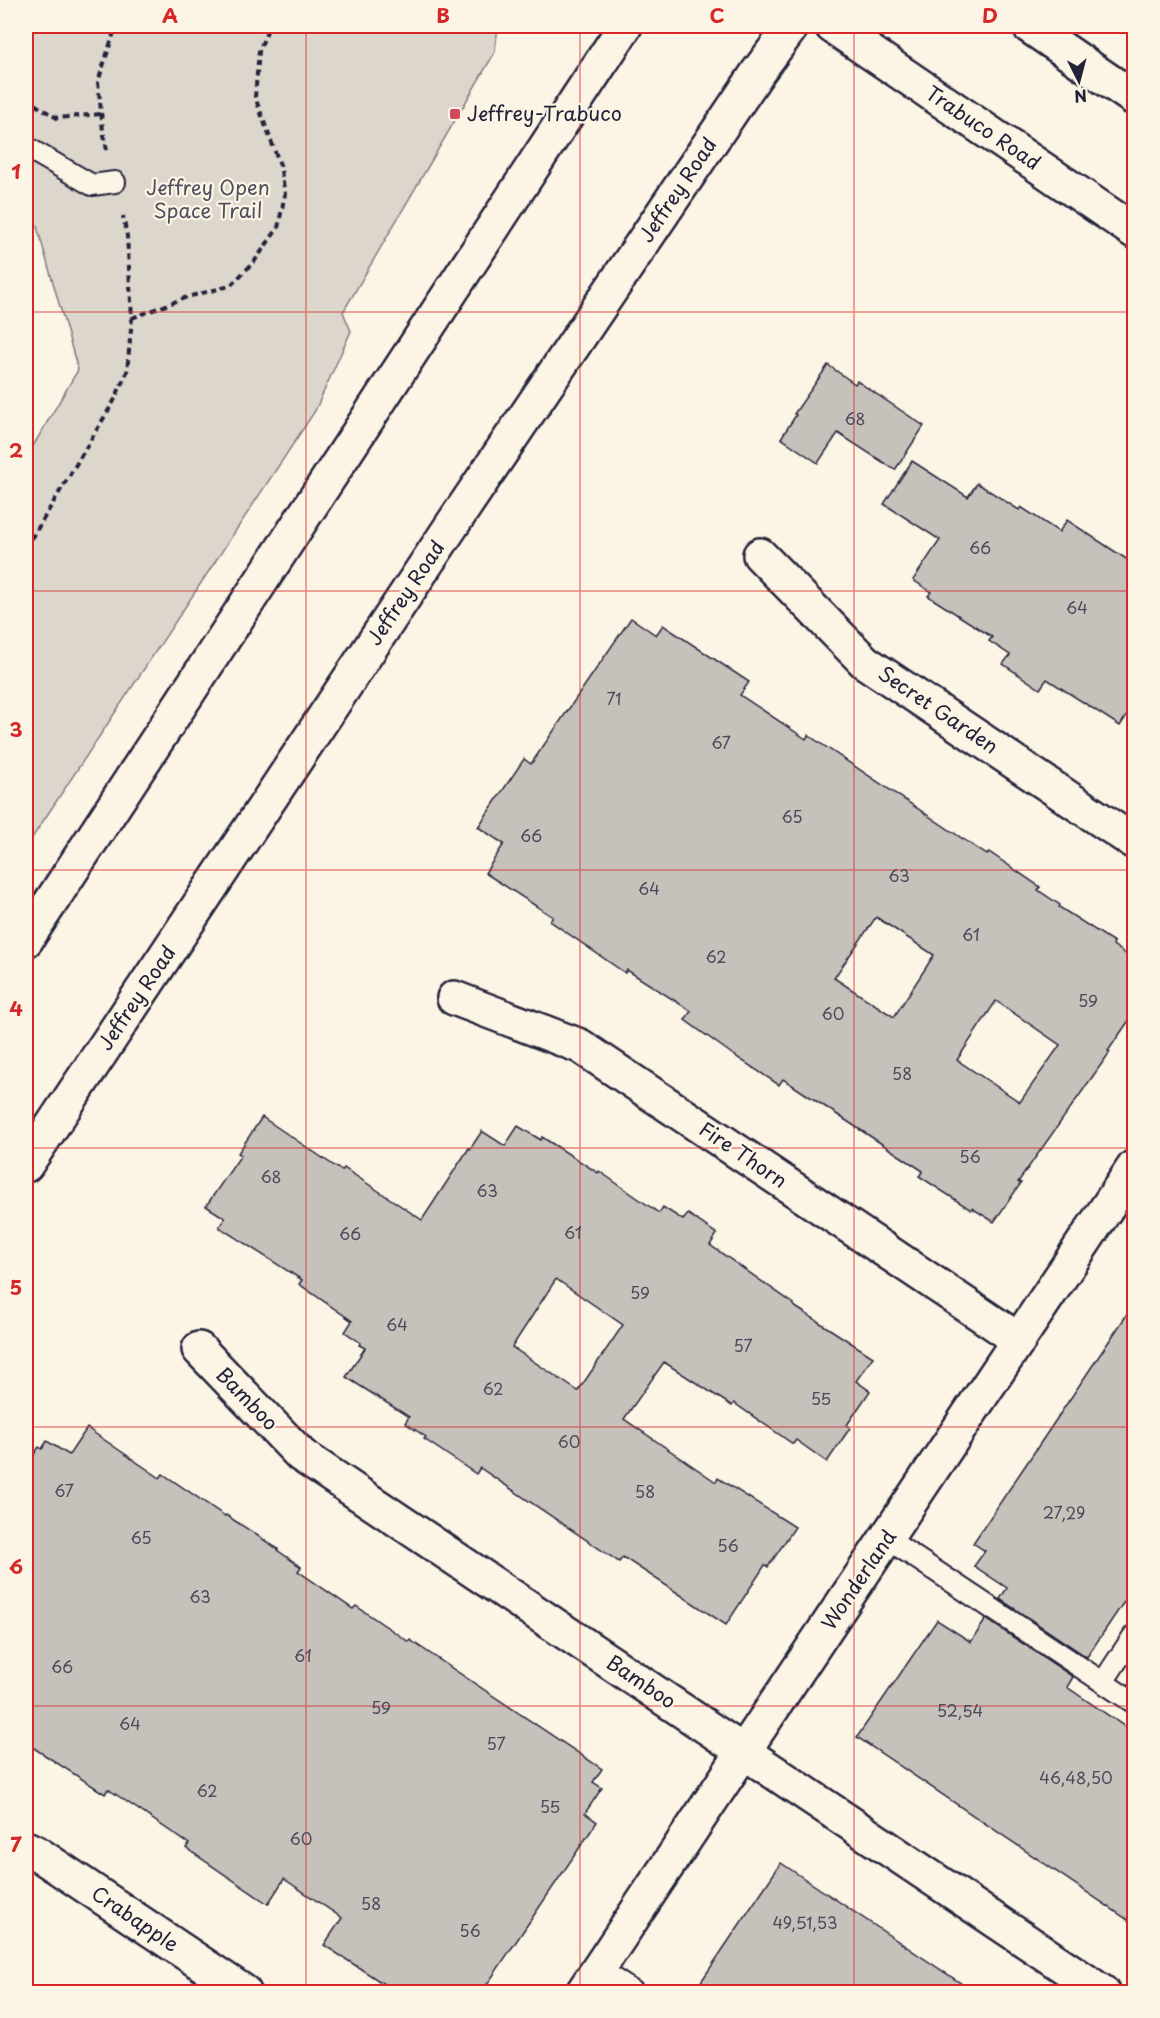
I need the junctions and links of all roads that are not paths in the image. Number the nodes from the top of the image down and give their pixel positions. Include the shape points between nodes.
1 (625, 26) edge
2 (792, 26) edge
3 (832, 26) edge
4 (1029, 26) edge
5 (1134, 98) edge
6 (26, 147) edge
7 (115, 182) road end
8 (1134, 231) edge
9 (760, 555) dead end
10 (1134, 842) edge
11 (26, 940) edge
12 (454, 998) dead end
13 (26, 1165) edge
14 (1134, 1167) edge
15 (1019, 1340) junction
16 (199, 1349) dead end
17 (886, 1538) junction
18 (1134, 1635) edge
19 (1103, 1682) junction
20 (1134, 1703) edge
21 (745, 1751) junction
22 (26, 1848) edge
23 (591, 1981) edge
24 (244, 1992) edge
25 (634, 1992) edge
26 (1102, 1992) edge

1 - 11 street
2 - 13 street, Jeffrey Road via 452,525
3 - 8 street, Trabuco Road
4 - 5 street
6 - 7 lane via 92,185
9 - 10 street, Secret Garden via 865,662
12 - 15 street, Fire Thorn via 580,1046
14 - 15 street, Wonderland
15 - 17 street, Wonderland
16 - 21 street, Bamboo via 301,1455
17 - 19 lane
17 - 21 street, Wonderland
18 - 19 lane
19 - 20 lane
21 - 23 street, Wonderland
21 - 26 street, Bamboo
22 - 24 street, Crabapple
23 - 25 lane

